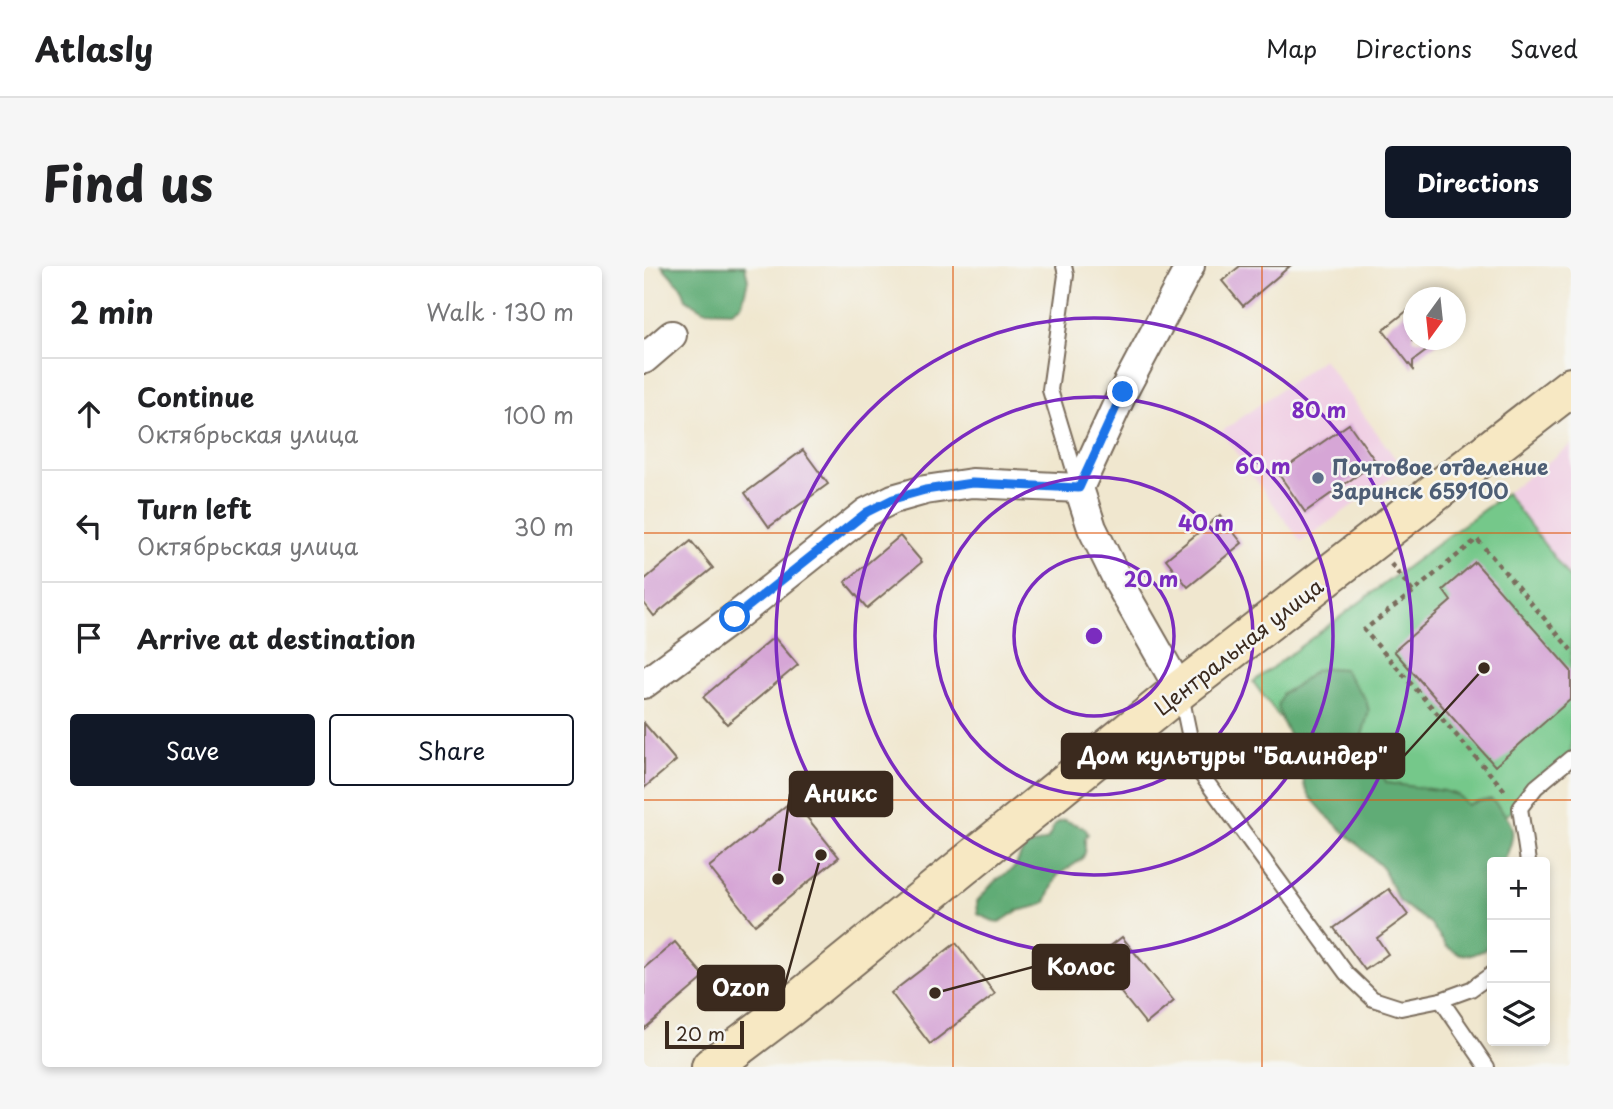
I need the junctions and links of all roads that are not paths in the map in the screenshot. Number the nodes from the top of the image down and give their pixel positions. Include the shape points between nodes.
1 (1064, 266) edge
2 (1190, 266) edge
3 (672, 335) dead end
4 (644, 359) edge
5 (1571, 387) edge
6 (1079, 488) junction
7 (644, 684) edge
8 (1180, 690) junction
9 (1571, 758) edge
10 (1527, 857) edge
11 (1487, 978) edge
12 (1441, 1000) junction
13 (711, 1067) edge
14 (1487, 1067) edge

1 - 6 lane via 1050,390
2 - 6 street via 1123,392
3 - 4 street
5 - 8 street, Центральная улица
6 - 7 street via 972,483 893,499 867,512
6 - 8 street via 1092,528 1120,585
8 - 12 lane via 1198,770 1346,973 1373,999 1401,1008
8 - 13 street, Центральная улица
9 - 10 lane via 1536,787 1520,808
11 - 12 lane
12 - 14 lane

